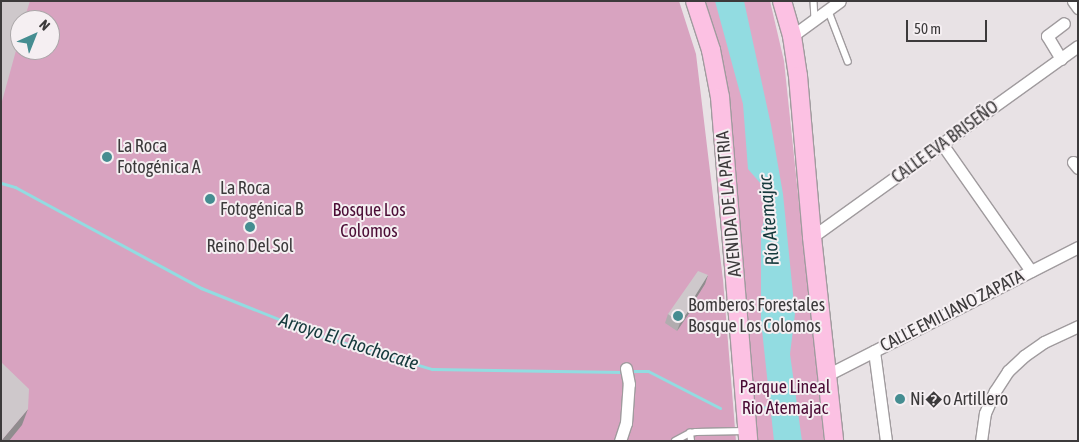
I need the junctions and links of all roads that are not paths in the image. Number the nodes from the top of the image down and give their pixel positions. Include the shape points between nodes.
1 (695, 1) edge
2 (782, 1) edge
3 (814, 1) edge
4 (840, 1) edge
5 (1073, 1) edge
6 (1078, 8) edge
7 (828, 10) junction
8 (815, 19) junction
9 (1064, 23) dead end
10 (792, 36) junction
11 (1078, 46) edge
12 (1061, 59) junction
13 (848, 61) dead end
14 (942, 144) junction
15 (812, 237) junction
16 (1078, 246) edge
17 (1031, 271) junction
18 (1078, 326) edge
19 (874, 351) junction
20 (626, 368) dead end
21 (827, 375) junction
22 (690, 434) junction
23 (748, 436) edge
24 (620, 441) edge
25 (675, 441) edge
26 (691, 441) edge
27 (834, 441) edge
28 (886, 441) edge
29 (980, 441) edge

1 - 23 main road, AVENIDA DE LA PATRIA via 711,50 720,97
2 - 10 main road
3 - 8 lane
4 - 7 street
5 - 6 street
7 - 8 street
7 - 13 lane
8 - 10 street
9 - 12 street via 1043,39
10 - 15 main road
11 - 12 street, CALLE EVA BRISEÑO
12 - 14 street, CALLE EVA BRISEÑO
14 - 15 street, CALLE EVA BRISEÑO
14 - 17 street
15 - 21 main road
16 - 17 street, CALLE EMILIANO ZAPATA
17 - 19 street, CALLE EMILIANO ZAPATA
18 - 29 street via 1044,342 1008,371 985,414
19 - 21 street, CALLE EMILIANO ZAPATA
19 - 28 street
20 - 24 street via 626,423
21 - 27 main road
22 - 23 lane
22 - 25 lane
22 - 26 lane

